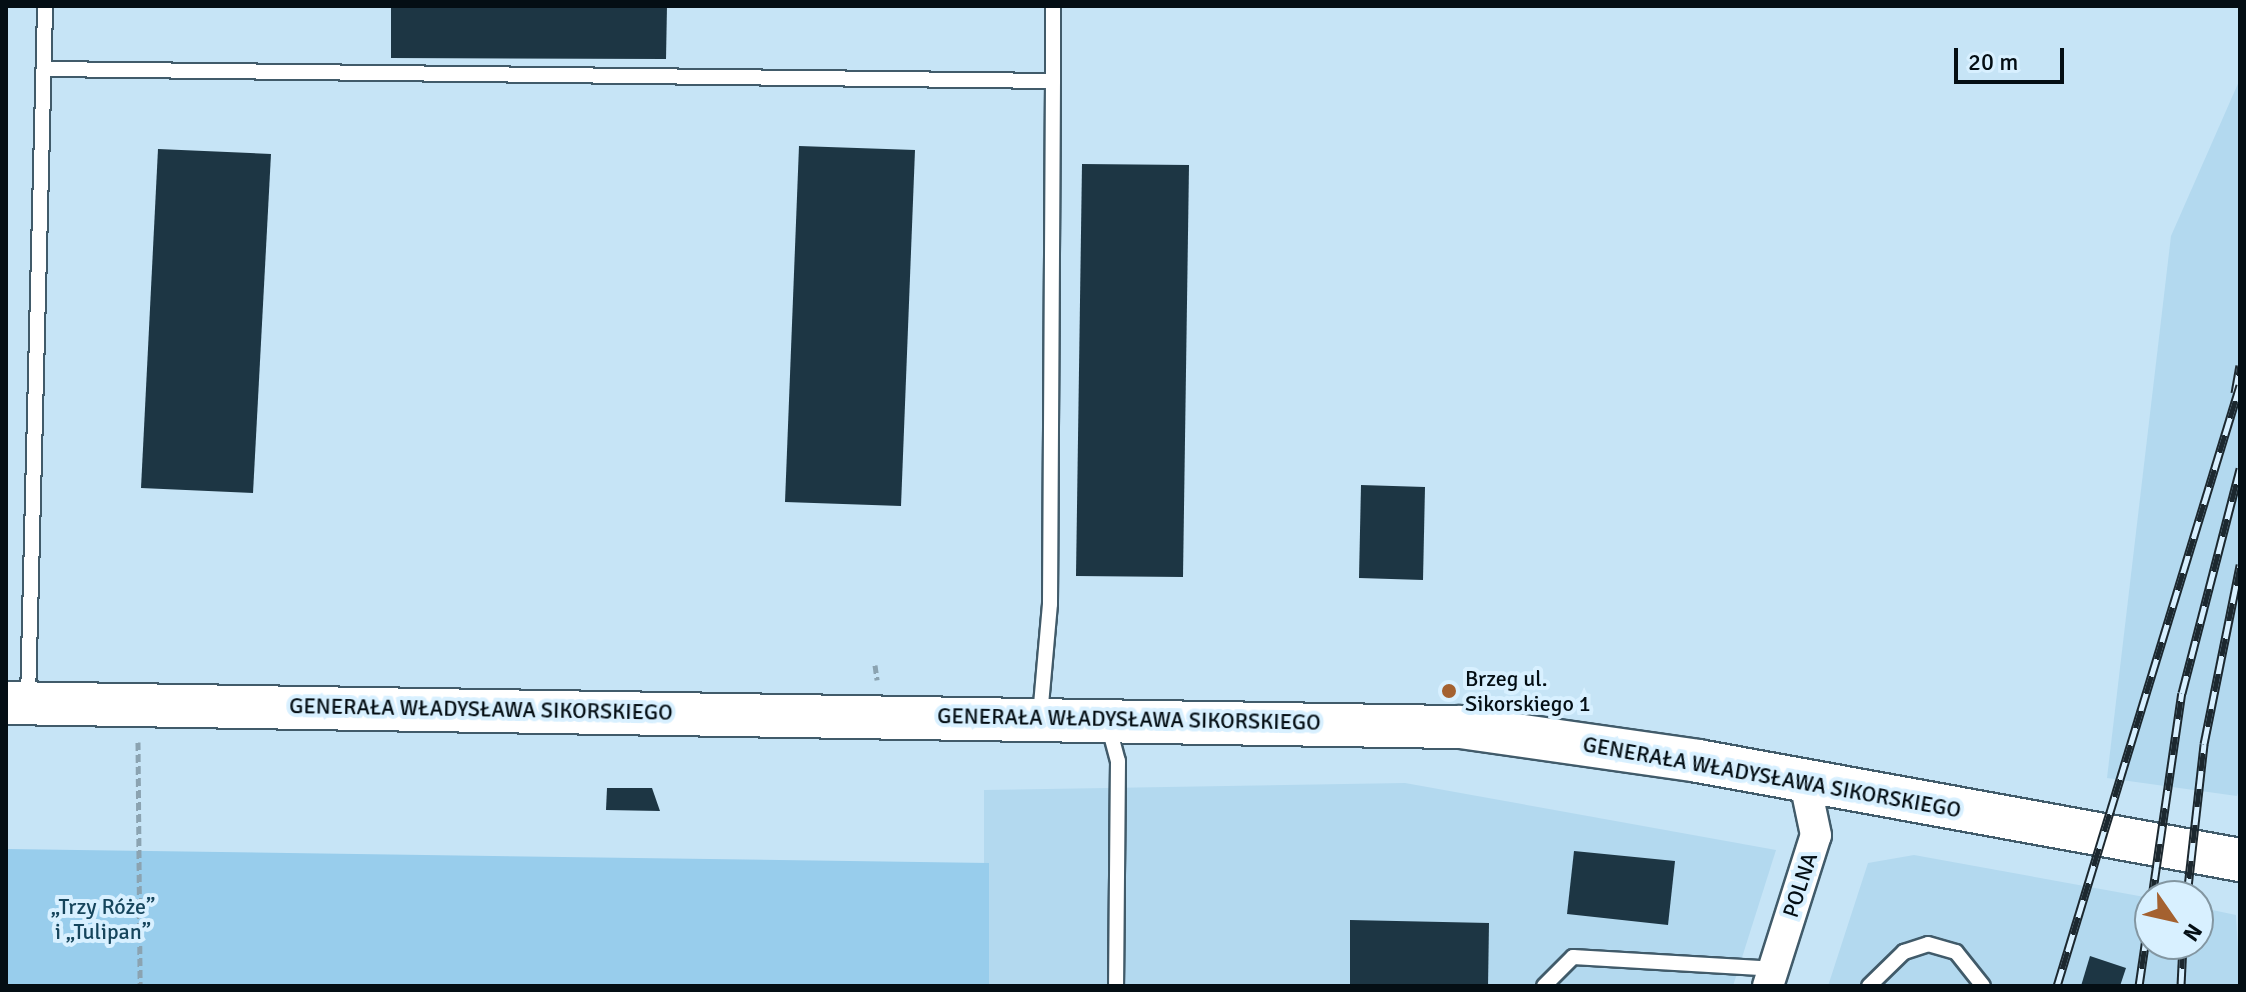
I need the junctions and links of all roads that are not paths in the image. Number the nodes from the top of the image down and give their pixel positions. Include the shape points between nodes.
1 (45, 6) edge
2 (1053, 6) edge
3 (44, 69) junction
4 (1053, 81) junction
5 (17, 703) edge
6 (1040, 716) junction
7 (1106, 717) junction
8 (1805, 783) junction
9 (2240, 860) edge
10 (1770, 978) edge
11 (1116, 986) edge
12 (1544, 986) edge
13 (1869, 986) edge
14 (1983, 986) edge

1 - 3 lane
2 - 4 lane
3 - 4 lane
3 - 5 lane
4 - 6 lane via 1050,604
5 - 6 main road, GENERAŁA WŁADYSŁAWA SIKORSKIEGO
6 - 7 main road, GENERAŁA WŁADYSŁAWA SIKORSKIEGO
7 - 8 main road, GENERAŁA WŁADYSŁAWA SIKORSKIEGO via 1460,727
7 - 11 lane via 1118,761
8 - 9 main road, GENERAŁA WŁADYSŁAWA SIKORSKIEGO
8 - 10 street, POLNA via 1816,835
10 - 12 lane via 1573,957
13 - 14 lane via 1904,952 1928,944 1956,952

